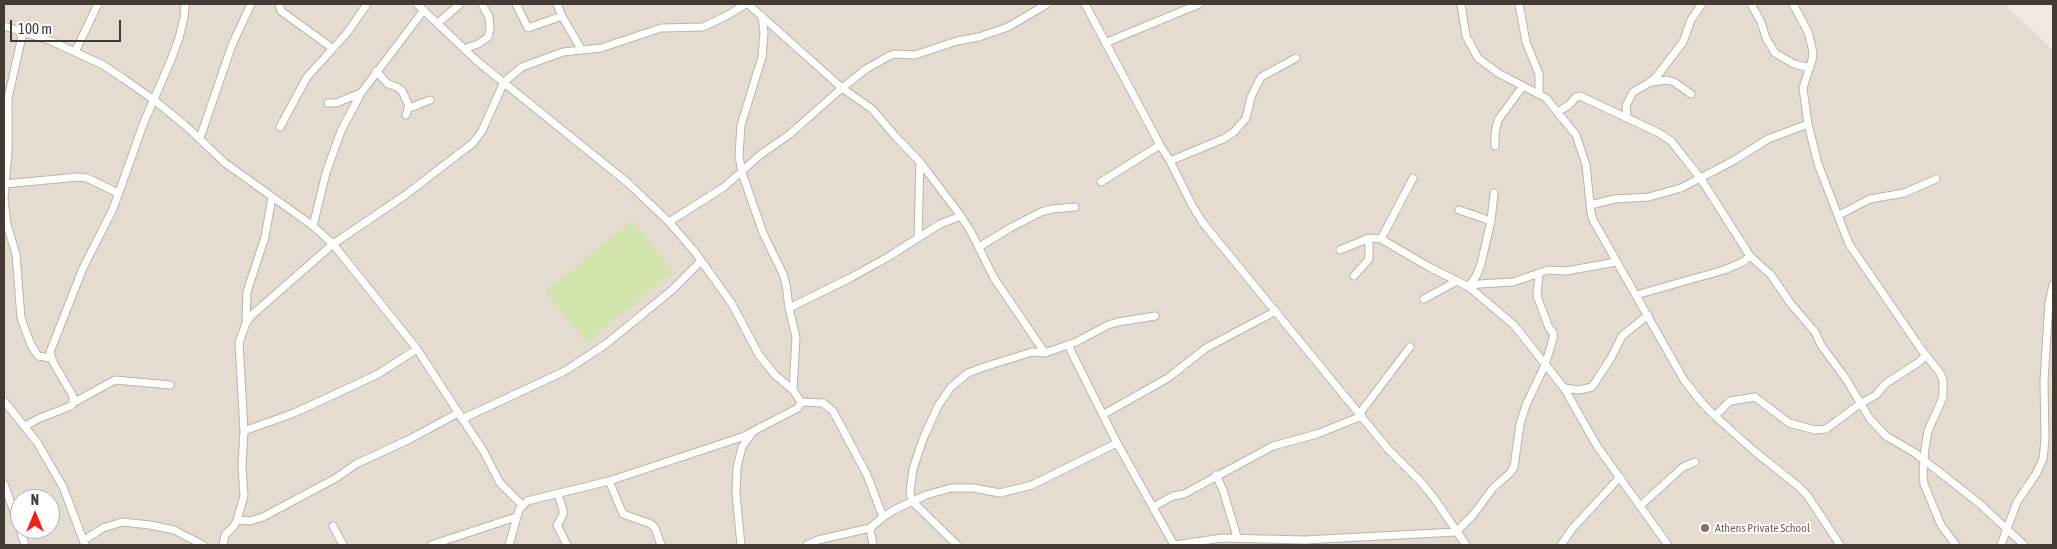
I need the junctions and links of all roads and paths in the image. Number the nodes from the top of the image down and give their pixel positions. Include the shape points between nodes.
1 (98, 4) edge
2 (185, 4) edge
3 (252, 4) edge
4 (279, 4) edge
5 (367, 4) edge
6 (460, 4) edge
7 (482, 4) edge
8 (516, 4) edge
9 (557, 4) edge
10 (1047, 4) edge
11 (1085, 4) edge
12 (1199, 4) edge
13 (1461, 4) edge
14 (1519, 4) edge
15 (1702, 4) edge
16 (1751, 4) edge
17 (1793, 4) edge
18 (752, 5) edge
19 (1188, 5) edge
20 (421, 6) edge
21 (562, 16) junction
22 (762, 16) junction
23 (438, 23) junction
24 (4, 26) edge
25 (23, 32) junction
26 (1105, 43) junction
27 (332, 48) junction
28 (464, 49) junction
29 (581, 49) junction
30 (75, 52) junction
31 (1296, 58) dead end
32 (1810, 68) junction
33 (376, 71) junction
34 (504, 82) junction
35 (1649, 83) junction
36 (1523, 86) junction
37 (842, 88) junction
38 (361, 93) junction
39 (1540, 94) junction
40 (1691, 94) dead end
41 (154, 100) junction
42 (430, 100) dead end
43 (328, 103) dead end
44 (409, 106) junction
45 (1558, 112) junction
46 (406, 115) dead end
47 (1627, 118) junction
48 (1808, 124) junction
49 (280, 128) dead end
50 (200, 138) junction
51 (1160, 145) junction
52 (1494, 146) dead end
53 (1170, 160) junction
54 (920, 162) junction
55 (742, 172) junction
56 (1413, 178) dead end
57 (1701, 179) junction
58 (1936, 179) dead end
59 (1101, 182) dead end
60 (5, 184) junction
61 (118, 193) junction
62 (1494, 193) dead end
63 (272, 196) junction
64 (1590, 205) junction
65 (1075, 207) dead end
66 (1459, 210) dead end
67 (1839, 215) junction
68 (961, 216) junction
69 (1491, 221) junction
70 (669, 222) junction
71 (5, 225) edge
72 (313, 226) junction
73 (918, 238) junction
74 (1369, 238) junction
75 (1381, 239) junction
76 (333, 244) junction
77 (979, 247) junction
78 (1340, 250) dead end
79 (1750, 256) junction
80 (701, 261) junction
81 (1616, 262) junction
82 (1539, 273) junction
83 (1354, 276) dead end
84 (1457, 281) junction
85 (2053, 285) edge
86 (1469, 287) junction
87 (1636, 295) junction
88 (1424, 298) dead end
89 (789, 308) junction
90 (1276, 311) junction
91 (1648, 315) junction
92 (1155, 316) dead end
93 (246, 322) junction
94 (1068, 345) junction
95 (1410, 347) dead end
96 (417, 349) junction
97 (1045, 353) junction
98 (1926, 355) junction
99 (50, 358) junction
100 (1546, 365) junction
101 (2044, 381) junction
102 (2053, 383) edge
103 (170, 385) dead end
104 (1564, 388) junction
105 (793, 390) junction
106 (4, 402) edge
107 (801, 402) junction
108 (73, 403) junction
109 (1861, 403) junction
110 (1104, 414) junction
111 (1361, 415) junction
112 (460, 416) junction
113 (1715, 416) junction
114 (26, 426) junction
115 (244, 431) junction
116 (752, 433) junction
117 (1118, 443) junction
118 (1923, 460) junction
119 (1695, 462) dead end
120 (1216, 476) junction
121 (1620, 478) junction
122 (609, 481) junction
123 (4, 484) edge
124 (558, 494) junction
125 (10, 500) edge
126 (912, 501) junction
127 (522, 505) junction
128 (1640, 506) junction
129 (1153, 507) junction
130 (516, 517) junction
131 (883, 517) junction
132 (237, 520) junction
133 (332, 526) dead end
134 (870, 528) junction
135 (2007, 528) junction
136 (1456, 532) junction
137 (1237, 538) junction
138 (85, 543) edge
139 (203, 545) edge
140 (223, 545) edge
141 (343, 545) edge
142 (431, 545) edge
143 (509, 545) edge
144 (567, 545) edge
145 (661, 545) edge
146 (741, 545) edge
147 (807, 545) edge
148 (873, 545) edge
149 (957, 545) edge
150 (1175, 545) edge
151 (1466, 545) edge
152 (1561, 545) edge
153 (1668, 545) edge
154 (1840, 545) edge
155 (1956, 545) edge
156 (2001, 545) edge
157 (2024, 545) edge

1 - 30 street
2 - 41 street via 179,38
3 - 50 street via 232,45
4 - 27 street via 281,11
5 - 27 street
6 - 23 street
7 - 28 street via 489,17 490,34 486,40
8 - 21 street via 528,28
9 - 21 street
10 - 37 street via 1008,27 979,37 915,55 889,56
11 - 26 street
12 - 19 street
13 - 36 street via 1466,36 1478,58
14 - 39 street via 1526,42 1539,74
15 - 35 street via 1691,20 1683,42
16 - 32 street via 1775,53 1794,64
17 - 32 street via 1811,39
18 - 22 street
18 - 29 street via 703,27 661,28 602,48
19 - 26 street
20 - 23 street
20 - 33 street via 397,47
21 - 29 street
22 - 37 street
22 - 55 street via 762,57 741,125 739,156
23 - 28 street
24 - 25 street
25 - 30 street
25 - 60 street via 8,98
26 - 51 street
27 - 49 street via 308,77
28 - 34 street
29 - 34 street via 528,64
30 - 41 street via 103,65
31 - 53 street via 1261,78 1251,97 1246,118 1234,132
32 - 48 street via 1803,88
33 - 38 street
33 - 44 street via 388,84 397,87
34 - 70 street via 628,183
34 - 76 street via 482,131 473,143 404,196
35 - 40 street via 1667,80
35 - 47 street via 1632,92 1628,98
36 - 39 street
36 - 52 street via 1498,120
37 - 54 street via 872,109
37 - 55 street
38 - 43 street
38 - 72 street via 326,173
39 - 45 street
41 - 50 street
41 - 61 street
42 - 44 street
44 - 46 street
45 - 47 street via 1580,96
45 - 64 street via 1572,128 1582,149 1589,179
47 - 57 street via 1666,136
48 - 57 street via 1768,139
48 - 67 street via 1818,164
50 - 63 street via 226,163
51 - 53 street
51 - 59 street
53 - 90 street via 1203,223
54 - 68 street
54 - 73 street
55 - 70 street
55 - 89 street via 765,238 783,274
56 - 75 street
57 - 64 street via 1662,194
57 - 79 street
58 - 67 street via 1904,193 1870,199
60 - 61 street via 78,177
60 - 71 street
61 - 99 street via 83,268
62 - 69 street
63 - 72 street
63 - 93 street via 265,236 247,292
64 - 81 street via 1593,220
65 - 77 street via 1041,212
66 - 69 street
67 - 98 street via 1849,244
68 - 73 street
68 - 77 street
69 - 86 street via 1481,264
70 - 80 street
71 - 99 street via 16,254 21,318 38,356
72 - 76 street
73 - 89 street via 850,278
74 - 75 street
74 - 78 street
74 - 83 street via 1369,259
75 - 84 street
76 - 93 street
76 - 96 street
77 - 97 street via 994,278
79 - 87 street via 1730,268
79 - 109 street via 1771,275 1810,326
80 - 105 street via 732,304 759,355
80 - 112 street via 672,290 606,344 565,371
81 - 82 street
81 - 87 street
82 - 86 street via 1513,282
82 - 100 street via 1537,296 1554,335
84 - 86 street
84 - 88 street
85 - 101 street
86 - 100 street via 1514,325
87 - 91 street
89 - 105 street via 796,337
90 - 110 street via 1206,348 1168,378
90 - 111 street
91 - 104 street via 1622,336 1592,387 1579,390
91 - 113 street via 1684,380
92 - 94 street via 1108,325
93 - 115 street via 239,343
94 - 97 street
94 - 110 street
95 - 111 street
96 - 112 street
96 - 115 street via 378,374
97 - 126 street via 1032,352 984,367 955,382 938,406 912,469
98 - 109 street
98 - 118 street via 1940,373 1944,388 1939,409 1928,431
99 - 108 street via 73,396
100 - 104 street
100 - 136 street via 1526,405 1512,471
101 - 102 street
101 - 135 street via 2043,459 2017,502
103 - 108 street via 115,380
104 - 121 street via 1597,446
105 - 107 street
106 - 114 street
107 - 116 street via 798,408
107 - 131 street via 823,403 833,411 867,474
108 - 114 street
109 - 113 street via 1820,430 1789,422 1755,397 1730,401
109 - 118 street via 1886,436
110 - 117 street
111 - 120 street via 1325,431 1273,446
111 - 136 street via 1434,498
112 - 127 street via 500,483
112 - 132 street via 356,464 263,517
113 - 154 street via 1807,495
114 - 138 street via 63,487
115 - 132 street via 244,496
116 - 122 street
116 - 146 street via 742,447 737,468
117 - 126 street via 1019,489 1000,493 951,488
117 - 129 street
118 - 135 street
118 - 155 street via 1927,491 1941,525
119 - 128 street via 1683,467
120 - 129 street
120 - 137 street
121 - 128 street
121 - 152 street
122 - 124 street
122 - 145 street via 623,514 651,524
123 - 125 street
124 - 127 street via 535,498
124 - 144 street via 563,515 557,525
126 - 131 street
126 - 149 street
127 - 130 street
128 - 153 street
129 - 150 street
130 - 142 street
130 - 143 street
131 - 134 street
132 - 140 street via 225,534
133 - 141 street
134 - 147 street
134 - 148 street
135 - 156 street
135 - 157 street
136 - 137 street via 1305,540
136 - 151 street
137 - 150 street
138 - 139 street via 103,528 122,522 174,530

